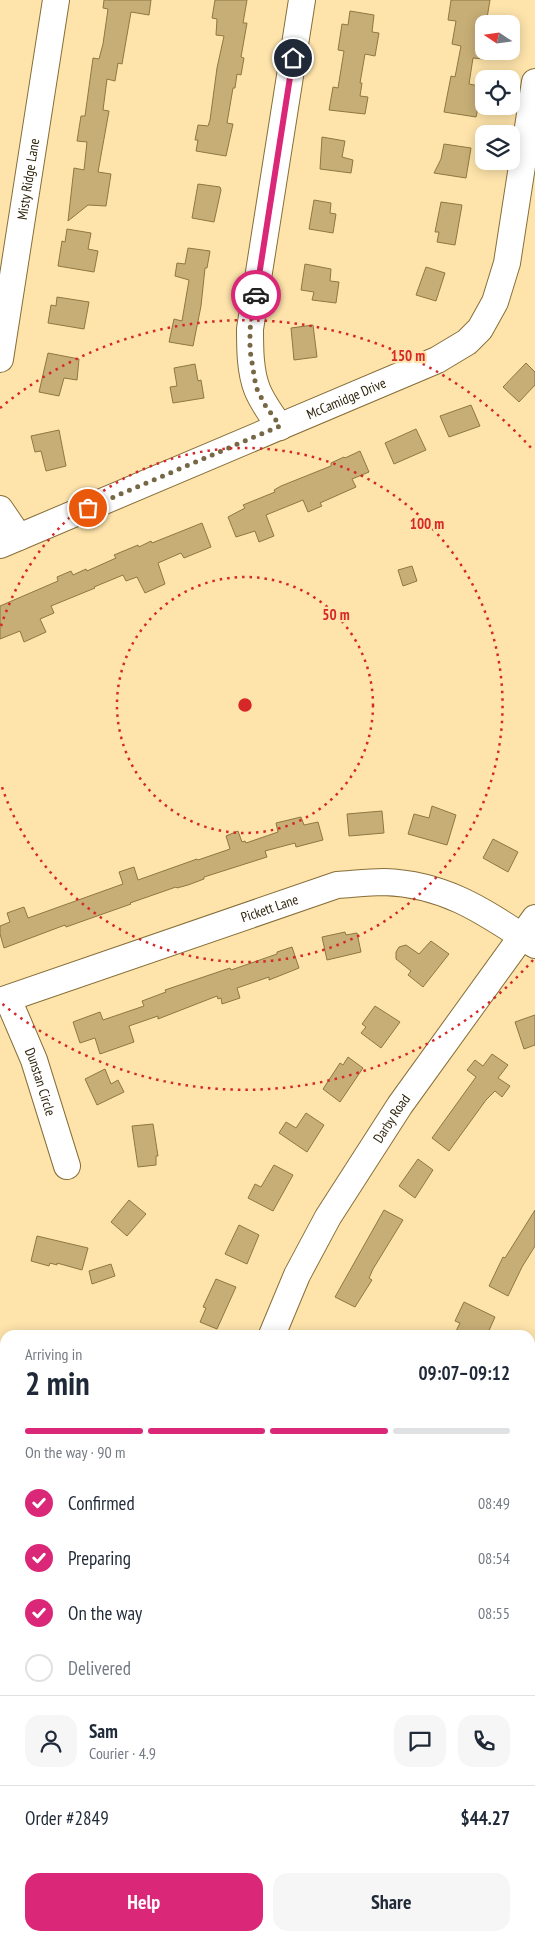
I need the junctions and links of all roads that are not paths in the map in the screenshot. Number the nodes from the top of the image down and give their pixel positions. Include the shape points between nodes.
1 (56, 0) edge
2 (302, 0) edge
3 (535, 82) edge
4 (0, 359) edge
5 (280, 426) junction
6 (0, 509) edge
7 (9, 541) edge
8 (530, 933) edge
9 (4, 1000) edge
10 (67, 1166) dead end
11 (274, 1330) edge

1 - 4 street, Misty Ridge Lane
2 - 5 street via 250,329 256,387
3 - 5 street, McCamidge Drive via 507,263 495,302 480,328 467,342 437,360
5 - 7 street, McCamidge Drive
6 - 7 street
8 - 9 street, Pickett Lane via 449,894 425,887 384,882 337,885
8 - 11 street, Darby Road via 400,1105 328,1217 297,1275
9 - 10 street, Dunstan Circle via 34,1060

